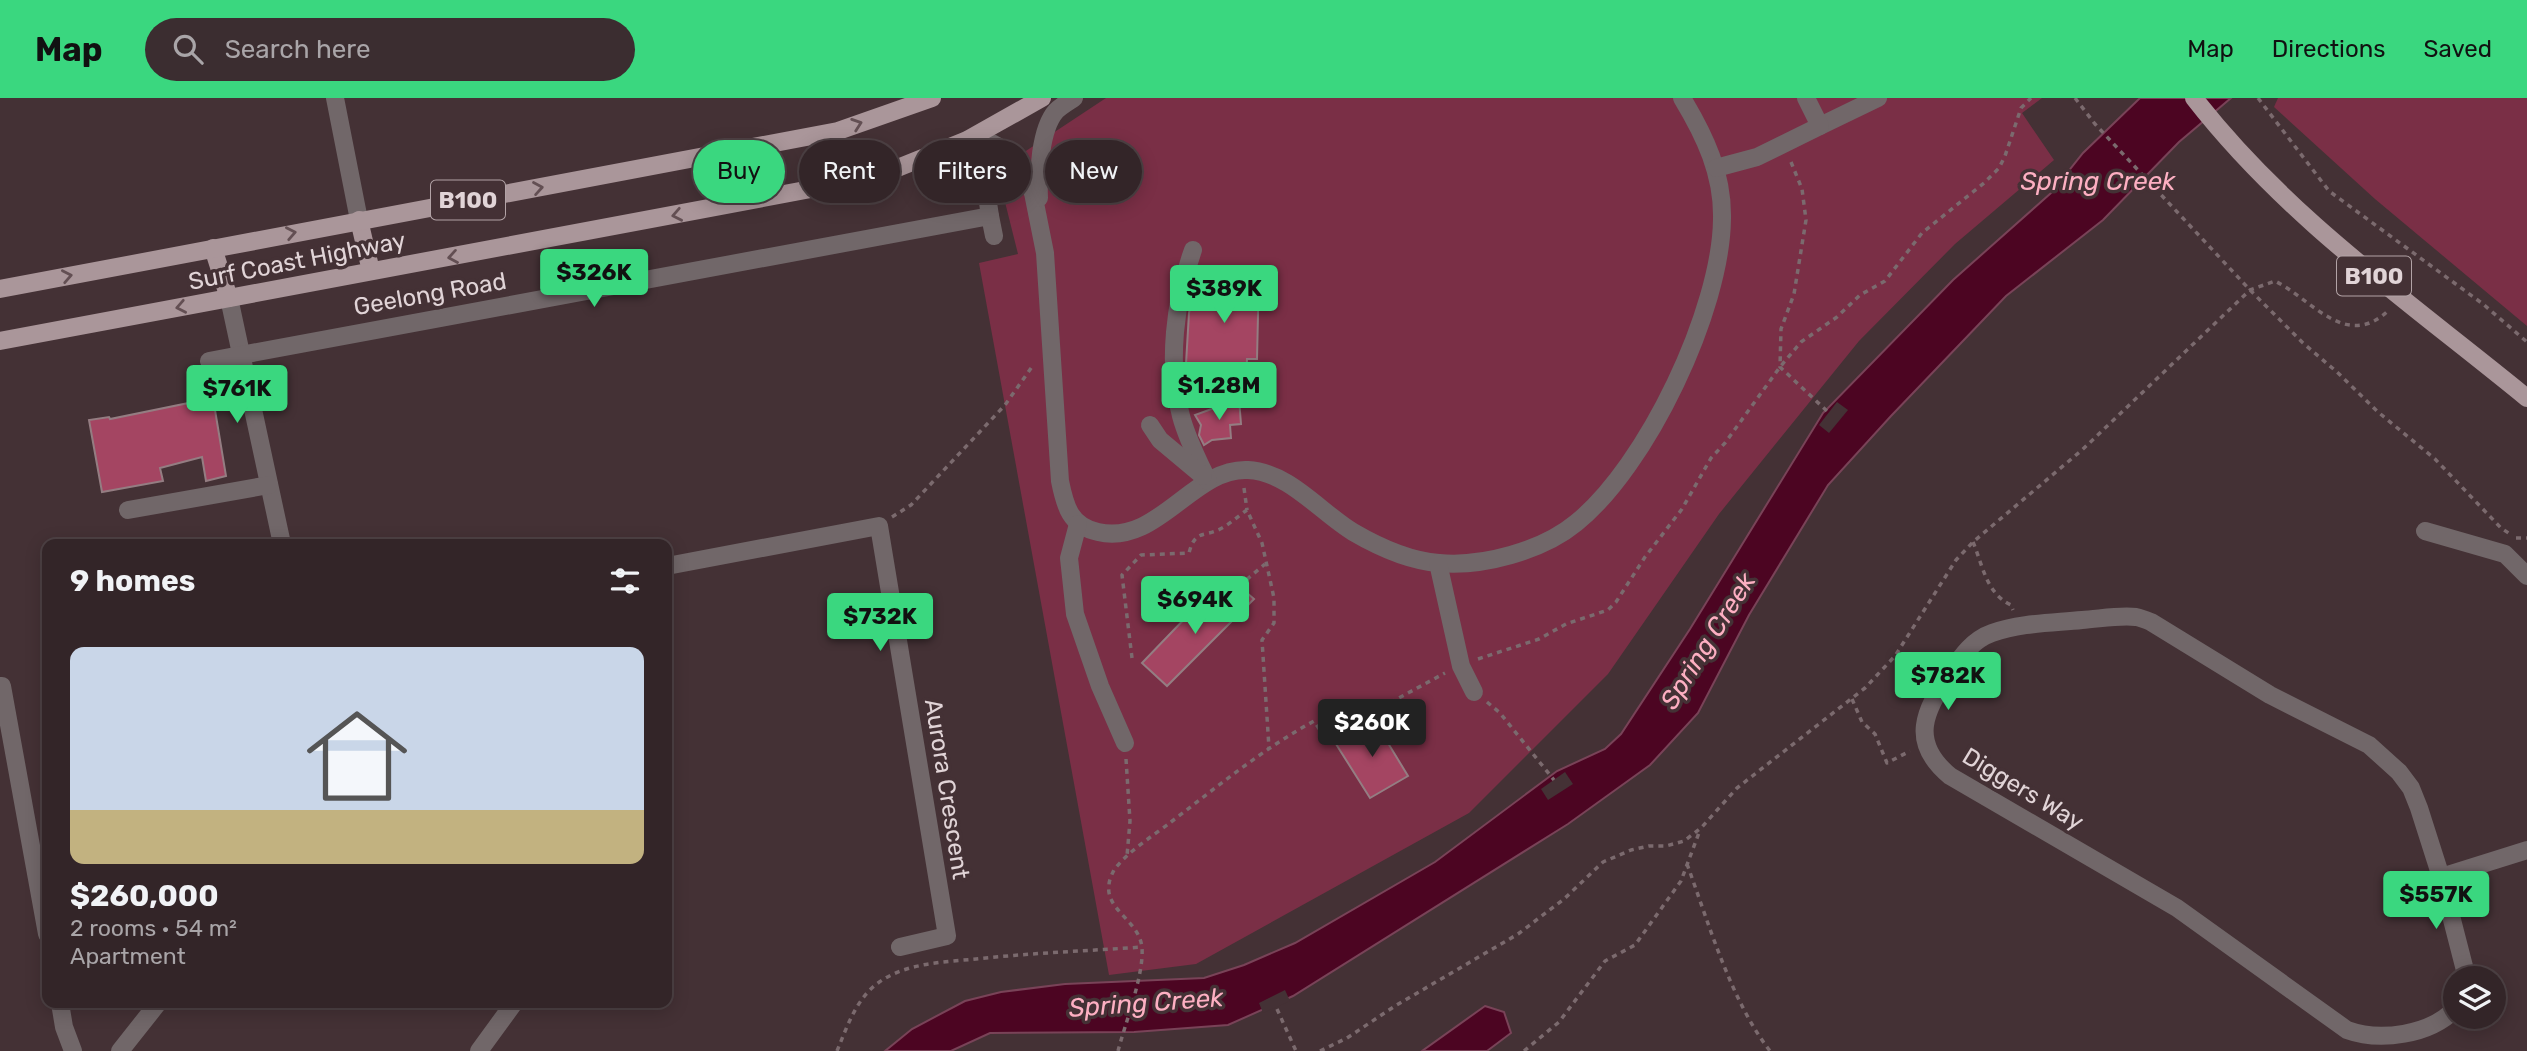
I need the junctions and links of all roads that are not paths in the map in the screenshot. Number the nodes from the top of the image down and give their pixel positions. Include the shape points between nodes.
1 (335, 98) edge
2 (932, 98) edge
3 (1042, 98) edge
4 (1074, 98) edge
5 (1682, 98) edge
6 (1805, 98) edge
7 (1878, 98) edge
8 (2194, 98) edge
9 (1820, 126) junction
10 (967, 140) edge
11 (914, 161) edge
12 (1716, 168) junction
13 (1031, 189) edge
14 (988, 203) edge
15 (1039, 215) junction
16 (990, 216) junction
17 (359, 220) junction
18 (994, 236) dead end
19 (213, 248) junction
20 (1193, 250) dead end
21 (371, 271) junction
22 (0, 288) edge
23 (229, 298) junction
24 (0, 341) edge
25 (242, 354) junction
26 (209, 361) dead end
27 (2527, 398) edge
28 (1150, 425) dead end
29 (1208, 481) junction
30 (269, 485) junction
31 (128, 510) dead end
32 (1078, 524) junction
33 (2425, 531) dead end
34 (281, 539) edge
35 (1438, 563) junction
36 (672, 565) edge
37 (2527, 576) edge
38 (0, 687) edge
39 (1474, 692) road end
40 (1125, 743) road end
41 (2527, 850) edge
42 (2441, 877) junction
43 (42, 906) edge
44 (900, 947) dead end
45 (2464, 966) edge
46 (61, 1008) edge
47 (154, 1008) edge
48 (510, 1008) edge
49 (2443, 1020) edge
50 (73, 1051) edge
51 (120, 1051) edge
52 (479, 1051) edge

1 - 17 street
17 -> 2 main road, Surf Coast Highway / B100 via 838,131
3 - 10 main road, Surf Coast Highway / B100
4 - 15 street via 1056,111 1046,133
5 - 12 street
6 - 9 street
7 - 9 street
8 - 27 main road, B100 via 2290,205
9 - 12 street via 1757,157
11 -> 21 main road, Surf Coast Highway / B100 via 832,185
12 - 35 street via 1722,220 1719,251 1700,323 1661,410 1617,481 1600,502 1554,538 1507,556
13 - 15 street
14 - 16 street
15 - 32 street via 1060,481 1064,501
16 - 18 street
16 - 25 street, Geelong Road
19 -> 17 main road, Surf Coast Highway / B100
17 - 21 main road
22 -> 19 main road, Surf Coast Highway / B100
19 - 23 main road
20 - 29 street via 1183,279 1174,361 1181,415
21 - 23 main road, Surf Coast Highway / B100
23 -> 24 main road, Surf Coast Highway / B100
23 - 25 street
25 - 26 street, Geelong Road
25 - 30 street
28 - 29 street via 1160,440
29 - 32 street via 1138,528 1104,534
29 - 35 street via 1232,472 1260,471 1286,483 1374,542
30 - 31 street
30 - 34 street
32 - 40 street via 1069,558 1075,614
33 - 37 street via 2505,554
35 - 39 street via 1461,666
36 - 44 street, Aurora Crescent via 879,526 947,936
38 - 43 street
41 - 42 street
42 - 45 street
42 - 49 street, Diggers Way via 2410,788 2369,745 2270,695 2151,622 2135,617 2020,626 1990,634 1964,652 1925,716 1928,751 1950,776 2177,908 2347,1030 2393,1035
46 - 50 street
47 - 51 street
48 - 52 street

